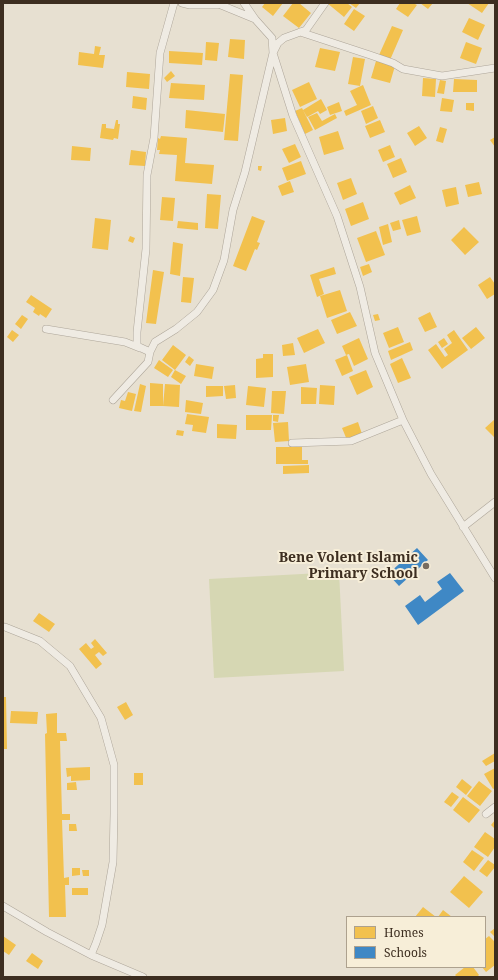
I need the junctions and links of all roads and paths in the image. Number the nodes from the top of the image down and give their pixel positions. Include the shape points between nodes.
1 (174, 3) edge
2 (182, 3) edge
3 (244, 3) edge
4 (325, 3) edge
5 (217, 4) edge
6 (255, 19) junction
7 (300, 32) junction
8 (273, 53) junction
9 (495, 68) edge
10 (46, 329) dead end
11 (150, 352) junction
12 (113, 400) dead end
13 (403, 420) junction
14 (292, 443) dead end
15 (495, 502) edge
16 (463, 527) junction
17 (495, 578) edge
18 (5, 627) dead end
19 (495, 807) edge
20 (486, 814) dead end
21 (3, 906) edge
22 (90, 955) junction
23 (143, 977) edge

1 - 11 street via 160,53 154,138 148,175 146,249 137,346
2 - 5 street
3 - 6 street
4 - 7 street via 306,30
5 - 6 street
6 - 8 street via 272,38
7 - 8 street via 284,38
7 - 9 street via 393,63 403,69 442,76
8 - 11 street via 246,172 233,210 224,260 213,290 197,312 155,342
8 - 13 street via 292,116 337,216 360,287 375,353
10 - 11 street via 125,342
11 - 12 street via 148,362
13 - 14 street via 351,441
13 - 16 street via 430,474
15 - 16 street
16 - 17 street
18 - 22 street via 40,641 70,666 101,718 114,765 113,862 102,925
19 - 20 street
21 - 22 street
22 - 23 street

